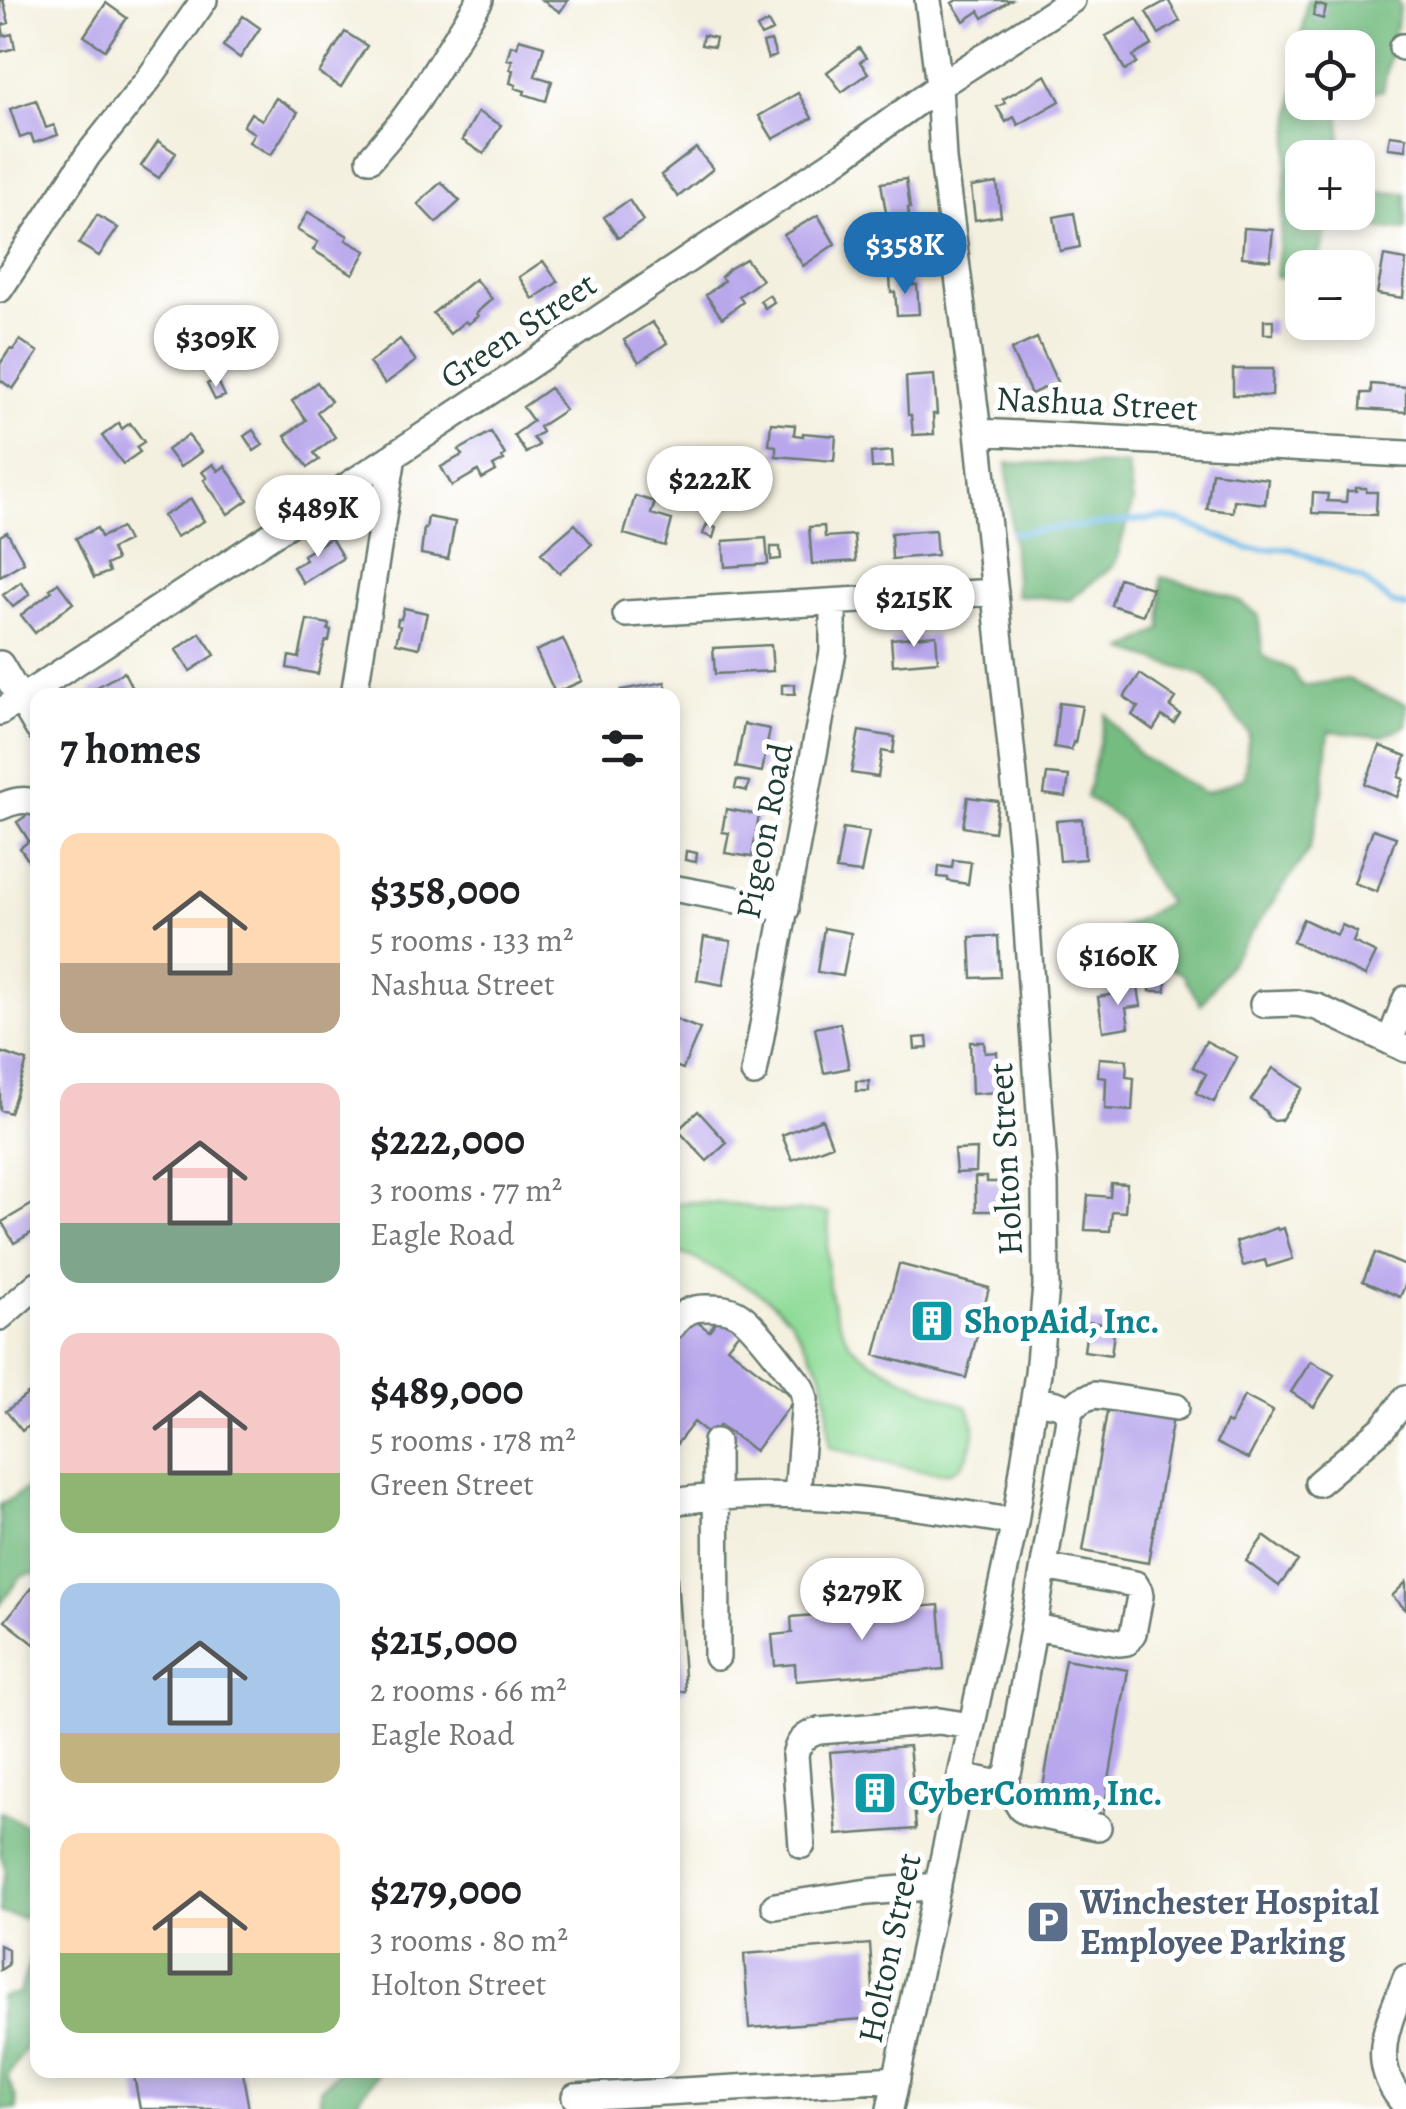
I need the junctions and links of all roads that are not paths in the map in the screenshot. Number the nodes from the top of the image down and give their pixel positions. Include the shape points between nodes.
1 (204, 0) edge
2 (480, 0) edge
3 (928, 0) edge
4 (1072, 0) edge
5 (939, 86) junction
6 (370, 159) dead end
7 (0, 289) edge
8 (978, 432) junction
9 (1406, 454) edge
10 (393, 456) junction
11 (995, 592) junction
12 (833, 602) junction
13 (626, 614) dead end
14 (0, 664) edge
15 (38, 688) edge
16 (355, 688) edge
17 (10, 706) edge
18 (30, 722) edge
19 (30, 801) edge
20 (0, 806) edge
21 (680, 889) edge
22 (786, 909) junction
23 (1406, 1000) edge
24 (1263, 1004) dead end
25 (1398, 1045) edge
26 (754, 1073) dead end
27 (30, 1291) edge
28 (680, 1316) edge
29 (0, 1318) edge
30 (1406, 1398) edge
31 (1034, 1401) junction
32 (1176, 1407) dead end
33 (1068, 1411) junction
34 (716, 1442) dead end
35 (1318, 1482) dead end
36 (716, 1496) junction
37 (797, 1496) junction
38 (680, 1501) edge
39 (1013, 1529) junction
40 (1046, 1555) junction
41 (1000, 1590) junction
42 (1039, 1598) junction
43 (1034, 1627) junction
44 (717, 1657) dead end
45 (972, 1726) junction
46 (961, 1776) junction
47 (1003, 1780) junction
48 (1098, 1827) dead end
49 (802, 1845) dead end
50 (938, 1886) junction
51 (776, 1906) dead end
52 (1406, 1978) edge
53 (896, 2079) junction
54 (575, 2097) dead end
55 (1406, 2106) edge
56 (890, 2109) edge

1 - 7 street via 88,155
2 - 6 street via 416,102
3 - 5 street, Nashua Street
4 - 5 street, Green Street
5 - 8 street, Nashua Street
5 - 10 street, Green Street
8 - 9 street, Nashua Street
8 - 11 street, Holton Street
10 - 15 street, Green Street
10 - 16 street
11 - 12 street
11 - 31 street, Holton Street via 1045,1183 1045,1302
12 - 13 street
12 - 22 street, Pigeon Road via 833,652
14 - 17 street
17 - 18 street
19 - 20 street
21 - 22 street
22 - 26 street, Pigeon Road
23 - 25 street
24 - 25 street via 1305,1004
27 - 29 street
28 - 37 street via 694,1308 736,1312 802,1388
30 - 35 street via 1384,1427
31 - 33 street
31 - 39 street, Holton Street
32 - 33 street via 1095,1395
33 - 40 street
34 - 36 street
36 - 37 street
36 - 38 street
36 - 44 street
37 - 39 street via 944,1510
39 - 40 street
39 - 41 street, Holton Street
40 - 42 street
40 - 43 street via 1132,1583 1140,1596 1133,1634 1124,1643
41 - 42 street
41 - 45 street, Holton Street
42 - 43 street
43 - 47 street
45 - 46 street, Holton Street
45 - 49 street via 939,1721 805,1737 794,1755
46 - 47 street
46 - 50 street, Holton Street
47 - 48 street via 1028,1813
50 - 51 street
50 - 53 street, Holton Street
52 - 55 street via 1382,2050 1390,2085
53 - 54 street
53 - 56 street, Holton Street

